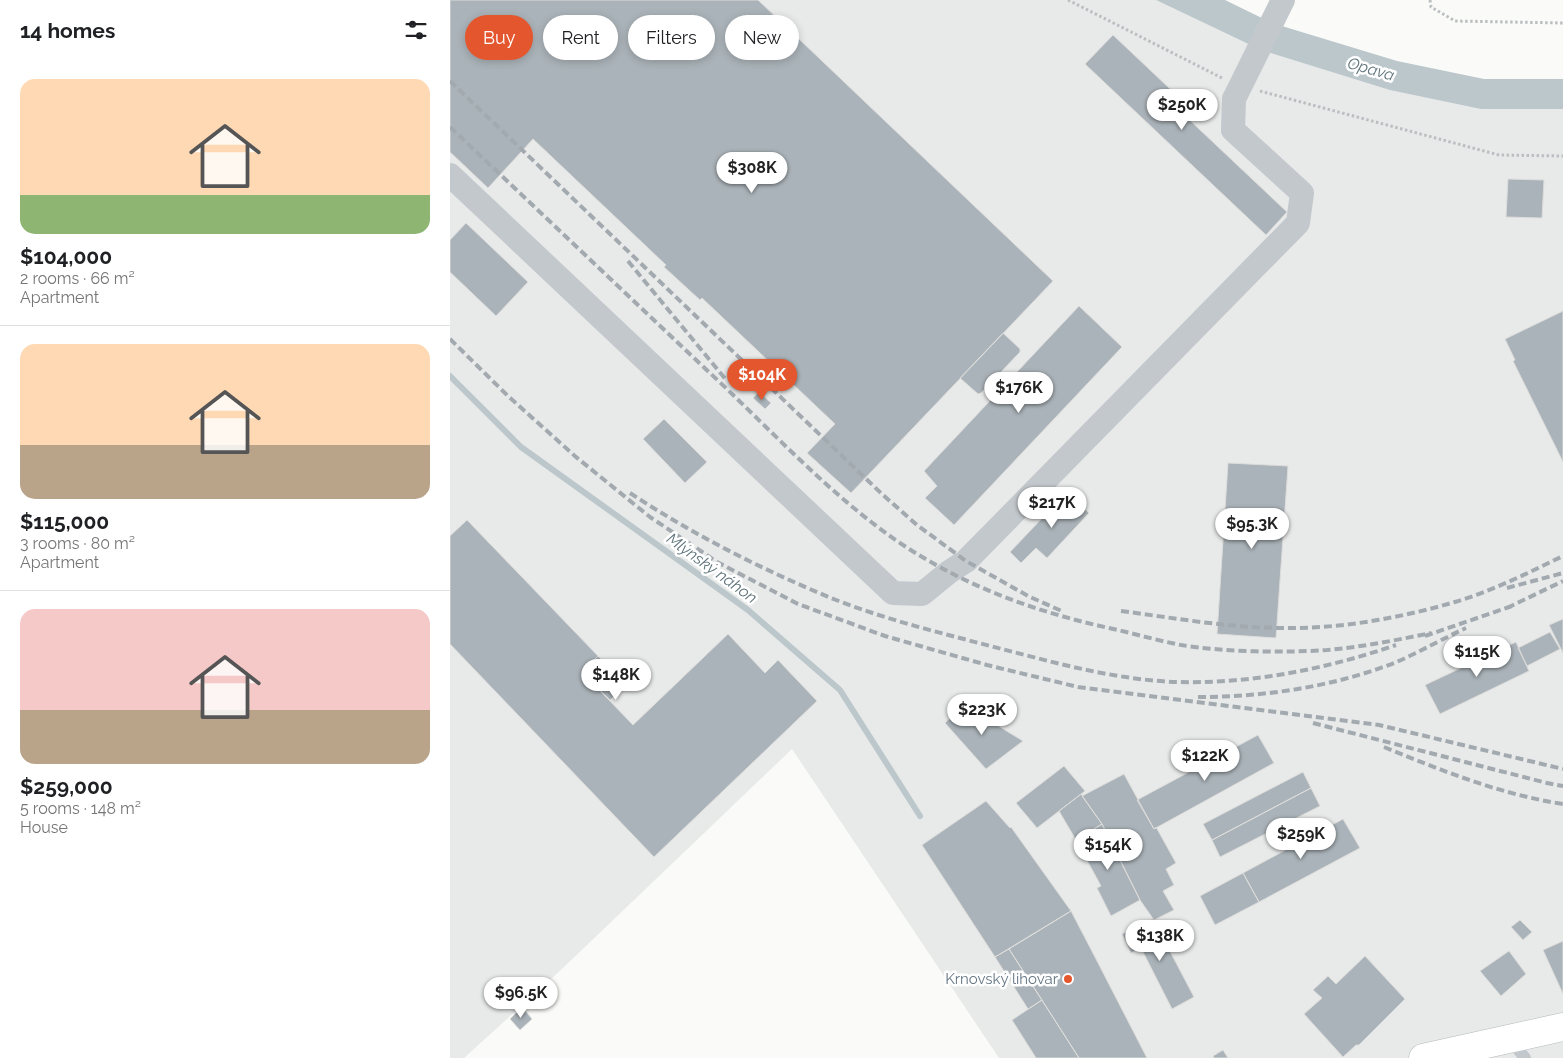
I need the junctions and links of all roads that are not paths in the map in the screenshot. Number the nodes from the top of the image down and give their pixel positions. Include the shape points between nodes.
1 (1283, 0) edge
2 (455, 188) edge
3 (1563, 1027) edge
4 (1517, 1048) edge
5 (1423, 1058) edge

1 - 2 street, bridge via 1234,99 1233,130 1302,193 1298,223 966,561 922,594 893,593
3 - 4 main road
4 - 5 main road

